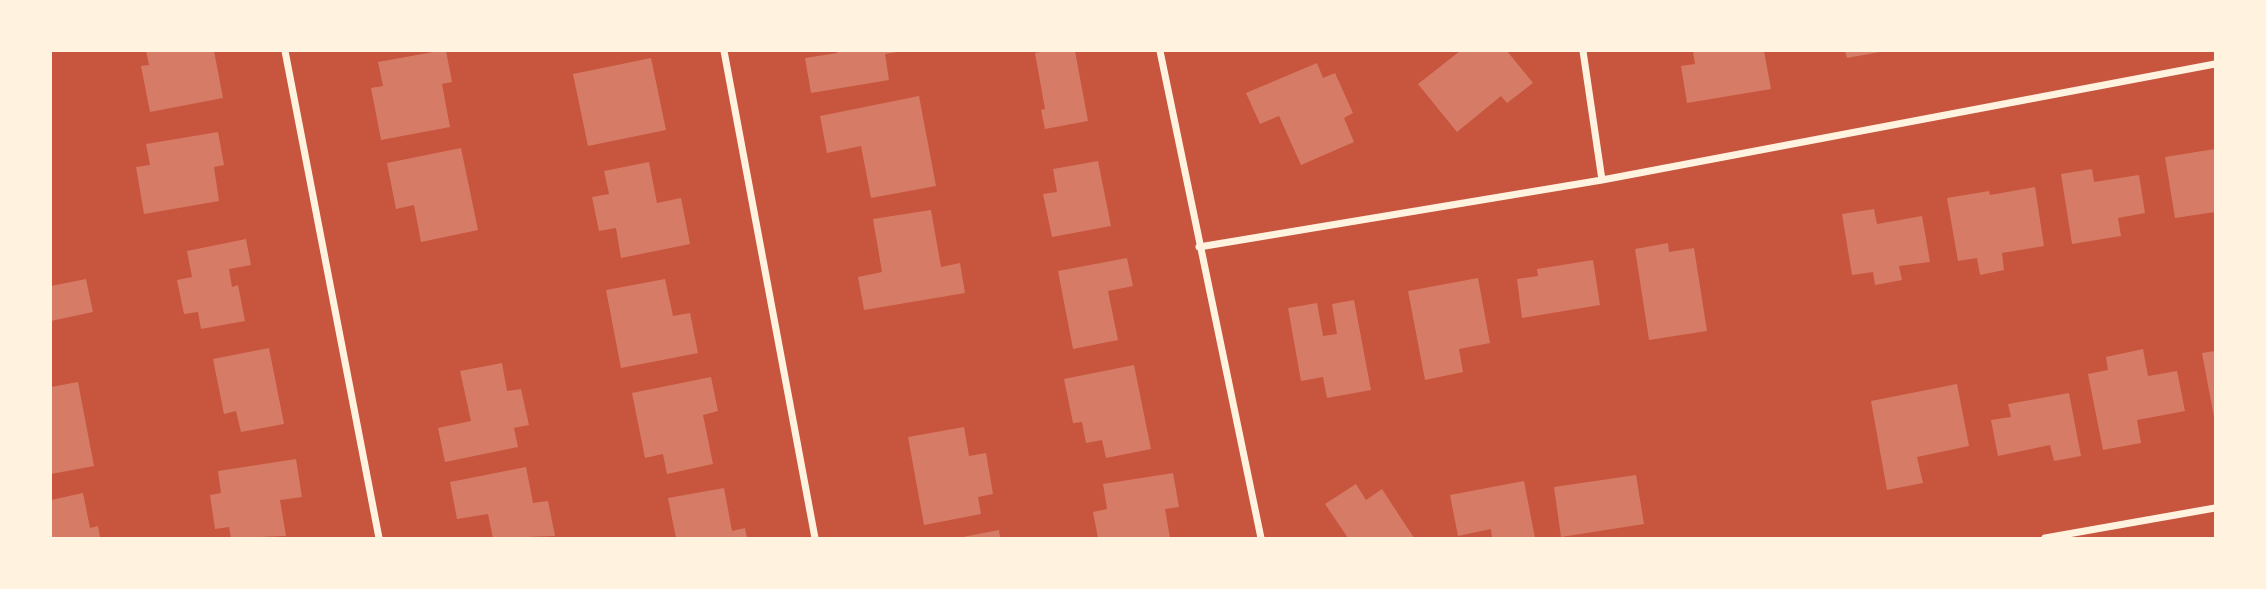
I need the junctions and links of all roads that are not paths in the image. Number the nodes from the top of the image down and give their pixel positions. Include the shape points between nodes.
1 (285, 51) edge
2 (724, 51) edge
3 (1160, 51) edge
4 (1583, 51) edge
5 (2215, 64) edge
6 (1602, 180) junction
7 (1199, 247) junction
8 (2215, 508) edge
9 (379, 538) edge
10 (814, 538) edge
11 (1261, 538) edge
12 (2045, 538) edge

1 - 9 street
2 - 10 street
3 - 7 street
4 - 6 street
5 - 6 street
6 - 7 street
7 - 11 street
8 - 12 street

